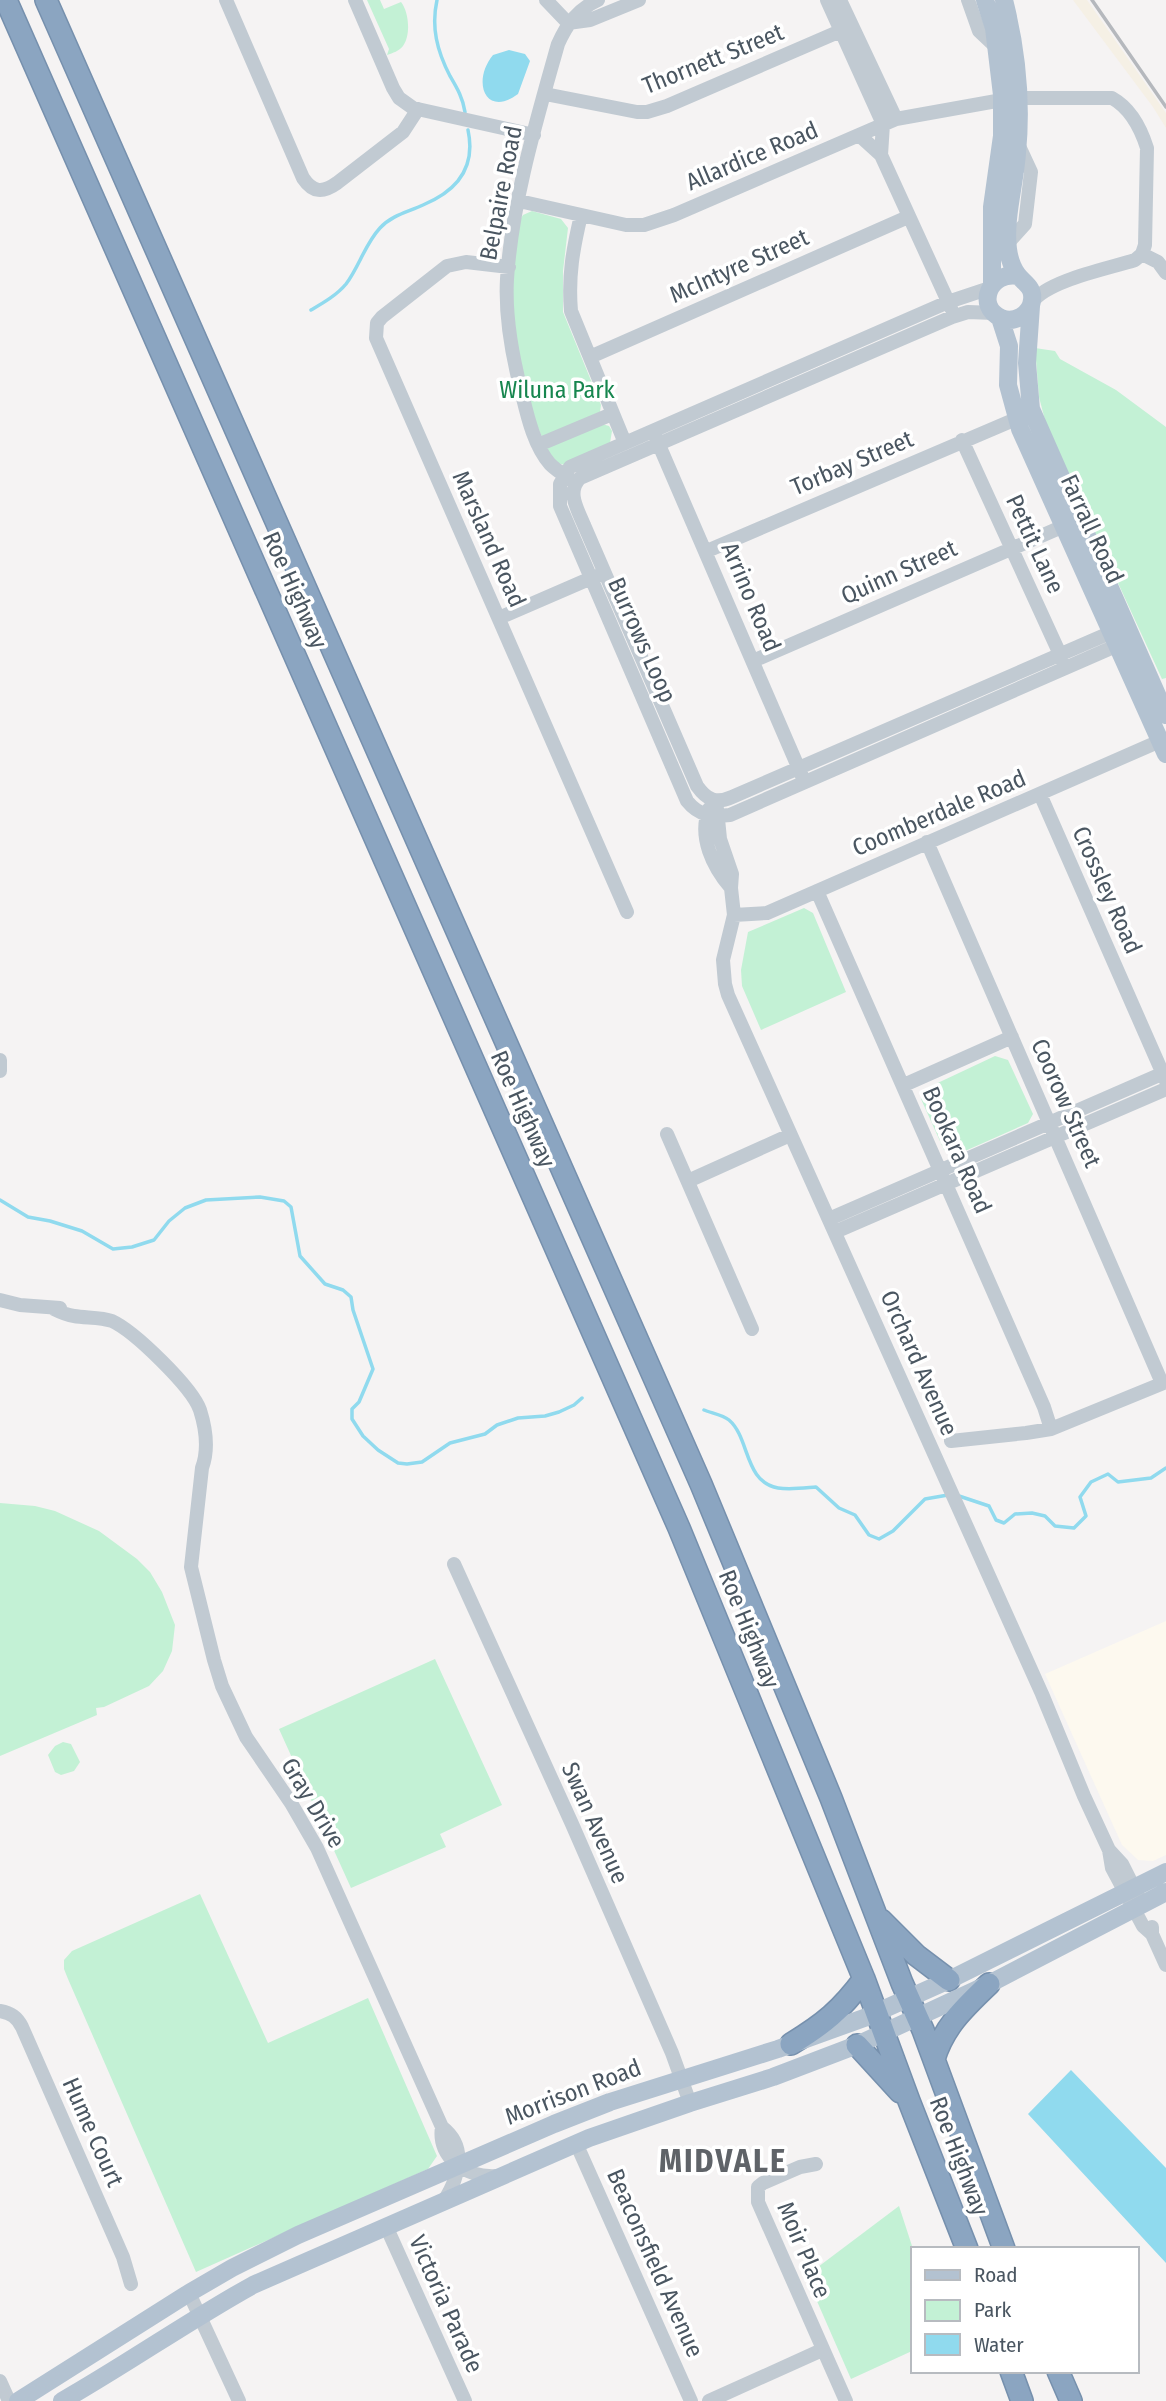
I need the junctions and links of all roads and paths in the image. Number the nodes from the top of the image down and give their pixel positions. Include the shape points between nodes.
1 (6, 0) edge
2 (46, 0) edge
3 (226, 0) edge
4 (355, 0) edge
5 (546, 0) edge
6 (598, 0) edge
7 (639, 0) edge
8 (827, 0) edge
9 (840, 0) edge
10 (968, 0) edge
11 (985, 0) edge
12 (1004, 0) edge
13 (568, 23) junction
14 (846, 29) junction
15 (997, 48) junction
16 (545, 94) junction
17 (1011, 99) junction
18 (418, 109) junction
19 (889, 122) junction
20 (534, 135) junction
21 (859, 135) junction
22 (881, 155) junction
23 (519, 201) junction
24 (581, 215) junction
25 (908, 217) junction
26 (1142, 254) junction
27 (509, 267) junction
28 (1166, 273) edge
29 (1021, 278) junction
30 (991, 286) junction
31 (1053, 286) junction
32 (948, 302) junction
33 (1031, 304) junction
34 (997, 315) junction
35 (955, 316) junction
36 (883, 339) junction
37 (829, 354) junction
38 (590, 357) junction
39 (836, 368) junction
40 (782, 384) junction
41 (729, 398) junction
42 (735, 412) junction
43 (612, 414) junction
44 (1016, 419) junction
45 (653, 431) junction
46 (962, 440) junction
47 (625, 443) junction
48 (538, 445) junction
49 (659, 445) junction
50 (569, 479) junction
51 (1064, 526) junction
52 (577, 528) junction
53 (1011, 548) junction
54 (707, 551) junction
55 (604, 572) junction
56 (590, 578) junction
57 (499, 618) junction
58 (619, 625) junction
59 (1122, 635) junction
60 (753, 661) junction
61 (1063, 661) junction
62 (647, 670) junction
63 (632, 676) junction
64 (1166, 715) edge
65 (662, 725) junction
66 (1163, 748) edge
67 (690, 769) junction
68 (675, 775) junction
69 (801, 775) junction
70 (1040, 794) junction
71 (714, 801) junction
72 (712, 816) junction
73 (927, 842) junction
74 (817, 891) junction
75 (627, 912) dead end
76 (734, 915) junction
77 (1012, 1038) junction
78 (0, 1060) edge
79 (0, 1071) edge
80 (1165, 1076) edge
81 (904, 1085) junction
82 (1166, 1089) edge
83 (1111, 1104) junction
84 (1050, 1123) junction
85 (667, 1134) dead end
86 (790, 1135) junction
87 (1056, 1137) junction
88 (997, 1146) junction
89 (1003, 1160) junction
90 (944, 1178) junction
91 (688, 1181) junction
92 (832, 1226) junction
93 (0, 1300) edge
94 (752, 1329) dead end
95 (1164, 1382) edge
96 (1051, 1429) junction
97 (951, 1441) dead end
98 (454, 1564) dead end
99 (1166, 1872) edge
100 (1166, 1892) edge
101 (1133, 1898) junction
102 (877, 1916) junction
103 (1166, 1965) edge
104 (864, 1979) junction
105 (949, 1980) junction
106 (989, 1984) junction
107 (908, 1997) junction
108 (0, 2011) edge
109 (877, 2012) junction
110 (917, 2018) junction
111 (884, 2033) junction
112 (791, 2044) junction
113 (857, 2045) junction
114 (934, 2059) junction
115 (681, 2078) junction
116 (909, 2101) junction
117 (690, 2103) junction
118 (576, 2143) junction
119 (817, 2164) dead end
120 (458, 2165) junction
121 (503, 2175) junction
122 (444, 2201) junction
123 (386, 2226) junction
124 (966, 2247) edge
125 (1004, 2247) edge
126 (131, 2284) dead end
127 (189, 2293) junction
128 (201, 2314) junction
129 (822, 2350) junction
130 (1012, 2373) edge
131 (1048, 2373) edge
132 (1059, 2373) edge
133 (0, 2381) edge
134 (9, 2401) edge
135 (18, 2401) edge
136 (62, 2401) edge
137 (239, 2401) edge
138 (465, 2401) edge
139 (691, 2401) edge
140 (709, 2401) edge
141 (846, 2401) edge
142 (1022, 2401) edge
143 (1058, 2401) edge
144 (1071, 2401) edge

1 - 104 highway, Roe Highway via 679,1528
2 - 102 highway, Roe Highway via 701,1483
3 - 18 street via 303,178 312,188 327,190 337,183 403,131
4 - 18 street via 393,88 404,103
5 - 13 street
6 - 13 street, Belpaire Road
7 - 13 street via 603,16
8 - 14 street
9 - 14 street
10 - 15 street via 979,31
11 - 15 main road
12 - 17 main road via 1012,29
13 - 16 street, Belpaire Road
14 - 16 street, Thornett Street via 647,112
14 - 19 street
15 - 17 main road
16 - 20 street, Belpaire Road
17 - 19 street, Allardice Road
17 - 26 street, Allardice Road via 1112,97 1128,111 1147,148
17 - 29 main road via 1018,143 1008,243
17 - 30 main road via 992,207
18 - 20 street
19 - 21 street, Allardice Road
19 - 22 street
20 - 23 street, Belpaire Road
21 - 22 street
21 - 24 street, Allardice Road via 655,222 637,226
22 - 25 street
23 - 24 street, Allardice Road
23 - 27 street, Belpaire Road
24 - 38 street via 572,254 571,311
25 - 32 street
25 - 38 street, McIntyre Street
26 - 28 street via 1158,262
26 - 31 street
27 - 48 street, Belpaire Road via 513,352
27 - 57 street, Marsland Road via 466,262 447,266 382,317 375,331
29 - 30 main road via 1004,276
29 - 31 street
29 - 33 main road via 1032,292
30 - 32 street
30 - 34 main road via 987,299
31 - 33 street
32 - 35 street
32 - 36 street
33 - 34 main road via 1015,320
33 - 59 main road, Farrall Road via 1027,363 1031,409
34 - 35 street via 968,312
34 - 44 main road, Farrall Road via 1009,346 1008,385
35 - 36 street
36 - 37 street
36 - 39 street
37 - 39 street
37 - 40 street
38 - 43 street
39 - 40 street
40 - 41 street
40 - 42 street
41 - 42 street
41 - 45 street
42 - 49 street
43 - 47 street
43 - 48 street
44 - 46 street, Torbay Street
44 - 51 main road, Farrall Road
45 - 47 street
45 - 49 street, Arrino Road
46 - 53 street, Pettit Lane
46 - 54 street, Torbay Street
47 - 50 street via 570,467
48 - 50 street, Belpaire Road via 552,466
49 - 50 street
49 - 54 street, Arrino Road
50 - 52 street, Burrows Loop
51 - 53 street, Quinn Street
51 - 59 main road, Farrall Road
52 - 55 street, Burrows Loop
52 - 56 street, Burrows Loop
53 - 60 street, Quinn Street
53 - 61 street, Pettit Lane
54 - 60 street, Arrino Road
55 - 56 street
55 - 58 street, Burrows Loop
56 - 57 street
56 - 58 street, Burrows Loop
57 - 75 street, Marsland Road
58 - 62 street, Burrows Loop
58 - 63 street, Burrows Loop
59 - 61 street
59 - 64 main road, Farrall Road
59 - 66 main road, Farrall Road
60 - 69 street, Arrino Road
61 - 69 street
62 - 63 street
62 - 65 street, Burrows Loop
63 - 65 street, Burrows Loop
65 - 67 street, Burrows Loop
65 - 68 street, Burrows Loop
66 - 70 street, Coomberdale Road
67 - 68 street
67 - 71 street, Burrows Loop via 703,795
68 - 72 street, Burrows Loop via 694,810
69 - 71 street
69 - 72 street via 730,815
70 - 73 street, Coomberdale Road
70 - 80 street, Crossley Road
71 - 72 street
72 - 76 street, Orchard Avenue via 732,869
73 - 74 street, Coomberdale Road
73 - 77 street, Coorow Street
74 - 76 street, Coomberdale Road via 767,913
74 - 81 street, Bookara Road
76 - 86 street, Orchard Avenue via 723,960 725,984
77 - 81 street
77 - 84 street, Coorow Street
78 - 79 street
80 - 83 street
81 - 90 street, Bookara Road
82 - 83 street
83 - 84 street
83 - 87 street
84 - 87 street, Coorow Street
84 - 88 street
85 - 91 street
86 - 91 street
86 - 92 street, Orchard Avenue
87 - 89 street
87 - 95 street, Coorow Street
88 - 89 street
88 - 90 street
89 - 90 street
90 - 92 street
90 - 96 street, Bookara Road
91 - 94 street
92 - 101 street, Orchard Avenue via 1042,1694 1109,1850 1112,1868
93 - 120 street, Gray Drive via 106,1312 134,1324 206,1405 212,1458 201,1492 191,1566 222,1686 246,1737 317,1848 442,2127 450,2160
95 - 96 street
96 - 97 street
98 - 115 street, Swan Avenue
99 - 101 main road, Morrison Road
100 - 101 main road, Morrison Road
101 - 103 street, Orchard Avenue via 1152,1924
101 - 105 main road, Morrison Road
101 - 106 main road, Morrison Road
102 - 105 highway
102 - 107 highway, Roe Highway
104 - 109 highway, Roe Highway
104 - 112 highway via 828,2021
105 - 107 main road, Morrison Road
106 - 110 main road, Morrison Road
106 - 114 highway via 949,2025
107 - 109 main road, Morrison Road
107 - 110 highway, Roe Highway
108 - 126 street, Hume Court via 10,2013 22,2027
109 - 111 highway, Roe Highway
109 - 112 main road, Morrison Road
110 - 111 main road, Morrison Road
110 - 114 highway, Roe Highway
111 - 113 main road, Morrison Road
111 - 116 highway, Roe Highway
112 - 115 main road, Morrison Road
113 - 116 highway
113 - 117 main road, Morrison Road
114 - 125 highway, Roe Highway
115 - 117 street, Swan Avenue
115 - 120 main road, Morrison Road via 576,2115
116 - 124 highway, Roe Highway
117 - 118 main road, Morrison Road
118 - 121 main road, Morrison Road
118 - 139 street, Beaconsfield Avenue
119 - 129 street, Moir Place via 763,2183 757,2192
120 - 121 street via 484,2177
120 - 122 street
120 - 127 main road, Morrison Road via 298,2235
121 - 122 main road, Morrison Road
122 - 123 main road, Morrison Road
123 - 128 main road, Morrison Road via 253,2285
123 - 138 street, Victoria Parade
127 - 128 street
127 - 135 main road, Morrison Road
128 - 136 main road, Morrison Road
128 - 137 street
129 - 140 street
129 - 141 street, Moir Place
130 - 142 highway
131 - 143 highway
132 - 144 highway
133 - 134 street

